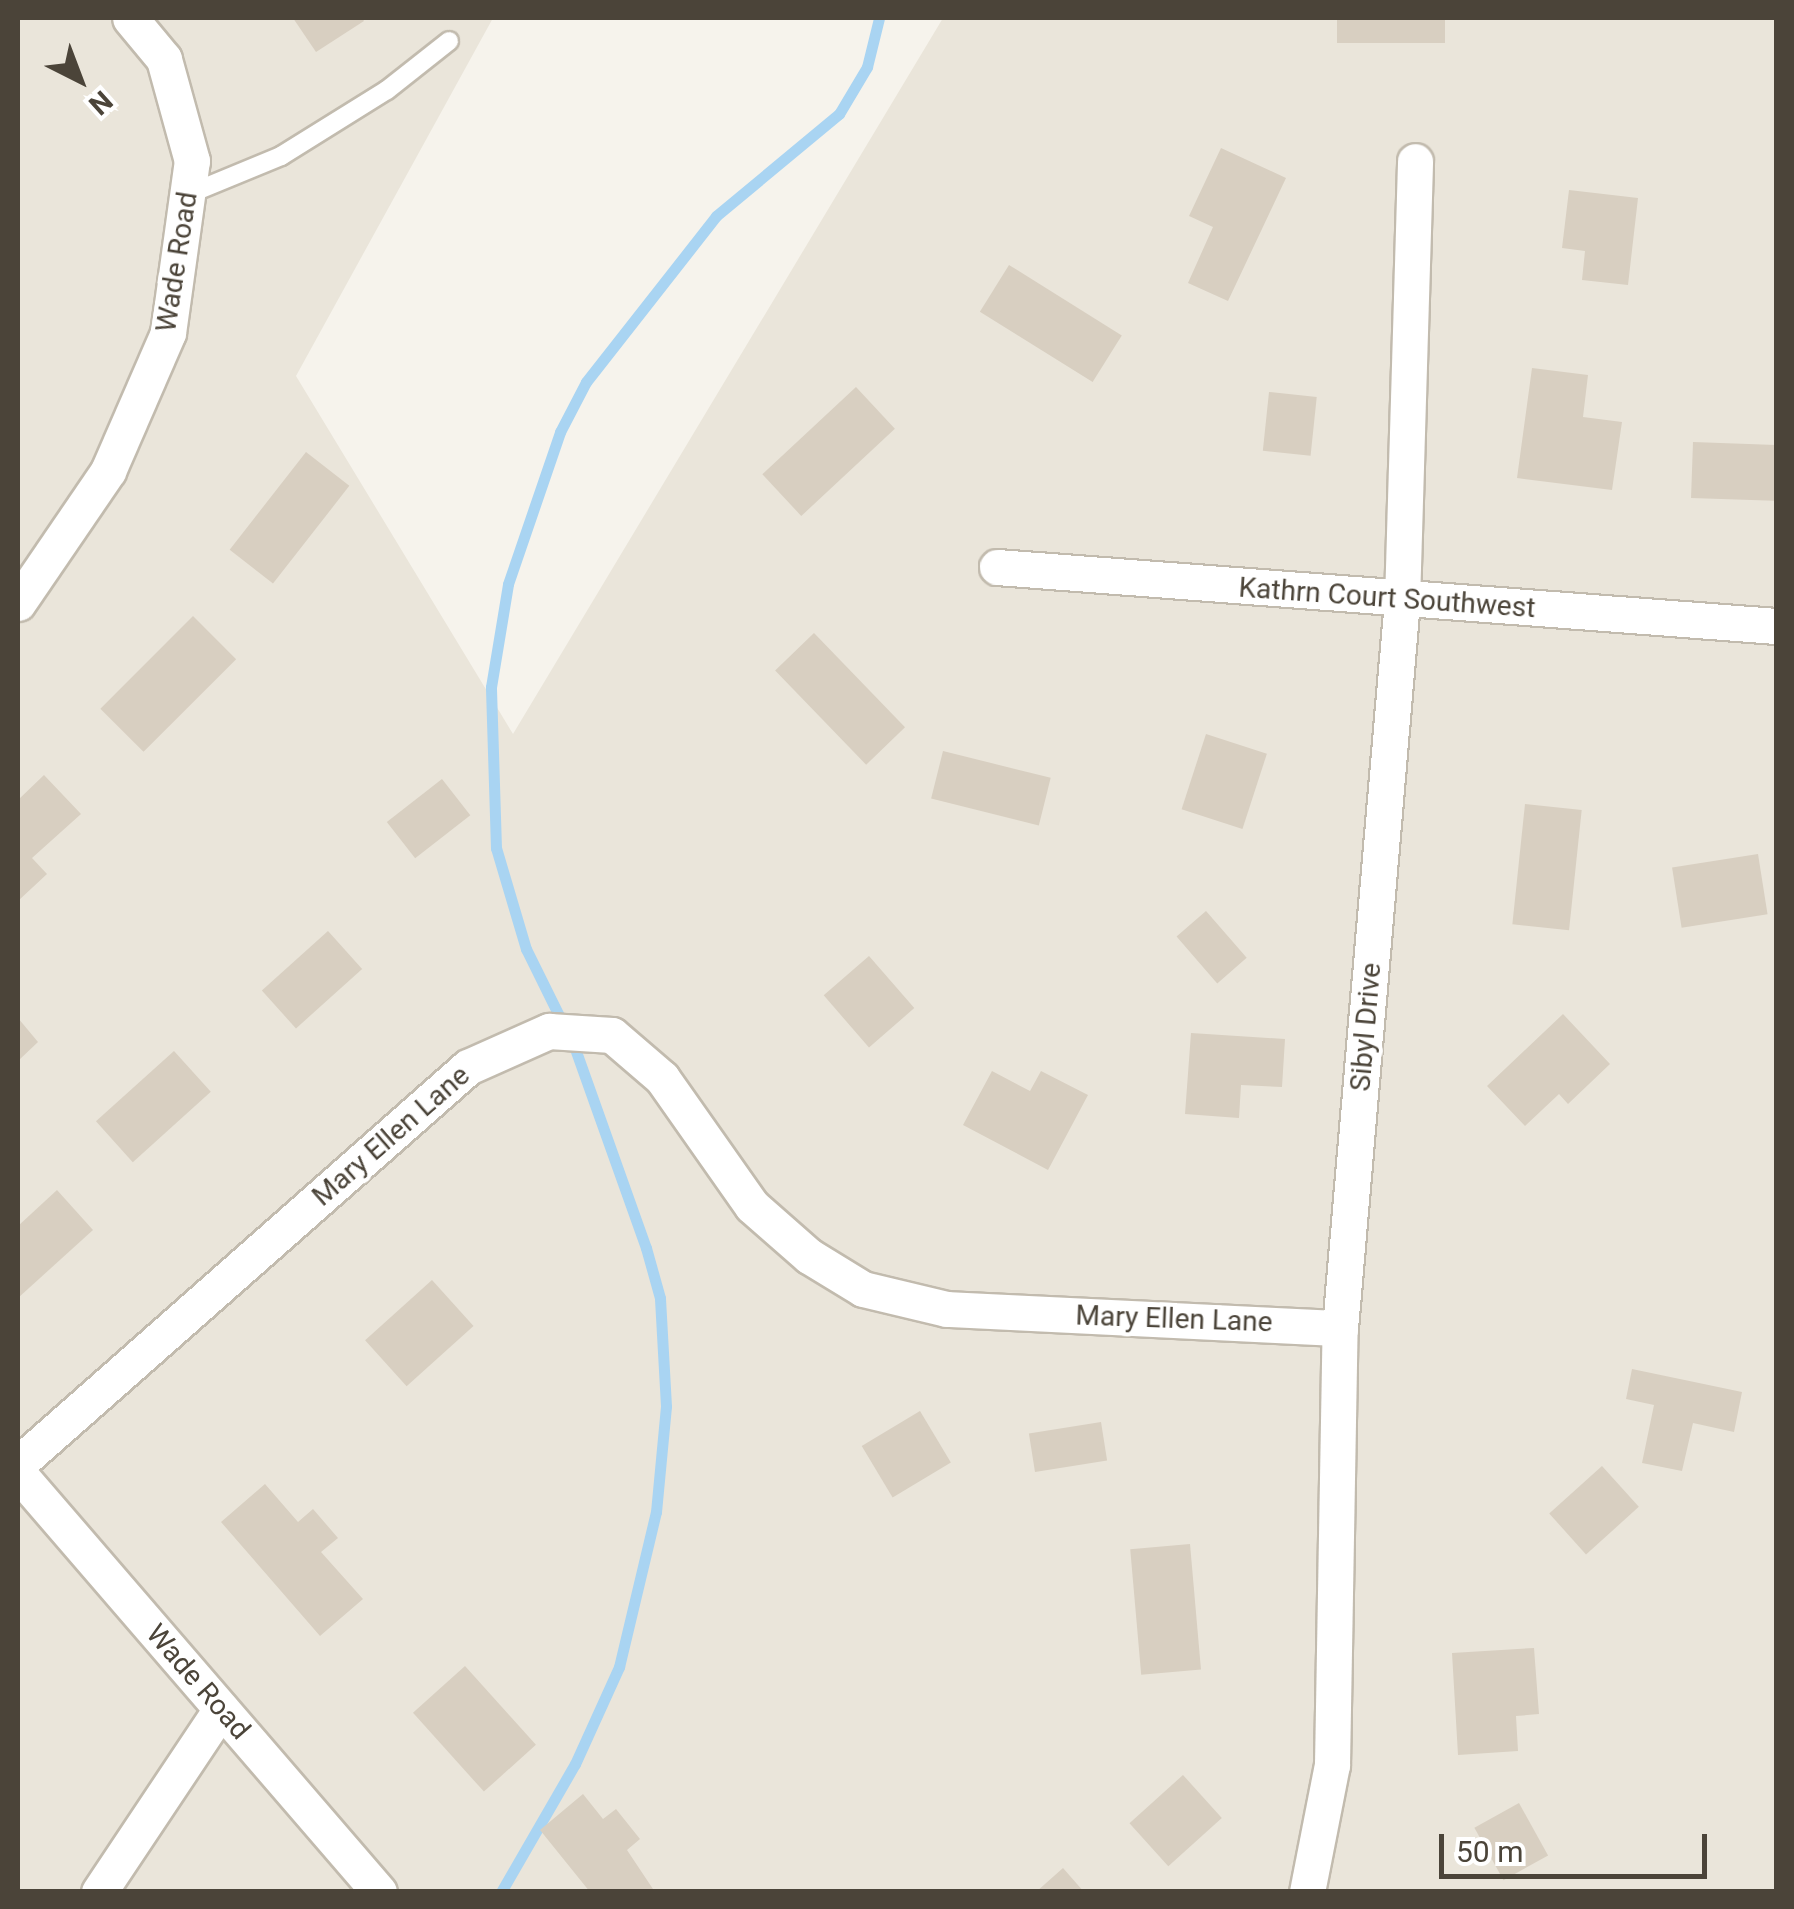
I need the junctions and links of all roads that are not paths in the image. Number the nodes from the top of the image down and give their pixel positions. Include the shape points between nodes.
1 (130, 18) edge
2 (449, 42) dead end
3 (1415, 162) dead end
4 (190, 194) junction
5 (998, 567) dead end
6 (1402, 601) junction
7 (18, 603) edge
8 (1776, 626) edge
9 (1340, 1328) junction
10 (18, 1464) edge
11 (18, 1473) edge
12 (221, 1709) junction
13 (99, 1892) edge
14 (380, 1892) edge
15 (1306, 1892) edge

1 - 4 street, Wade Road via 164,60 192,161
2 - 4 lane via 388,90 281,156
3 - 6 street, Sibyl Drive
4 - 7 street, Wade Road via 168,334 108,471
5 - 6 street, Kathrn Court Southwest
6 - 8 street, Kathrn Court Southwest
6 - 9 street, Sibyl Drive
9 - 10 street, Mary Ellen Lane via 947,1310 863,1288 809,1256 752,1206 662,1078 612,1035 549,1030 468,1066
9 - 15 street, Sibyl Drive via 1332,1765
11 - 12 street, Wade Road
12 - 13 street
12 - 14 street, Wade Road

